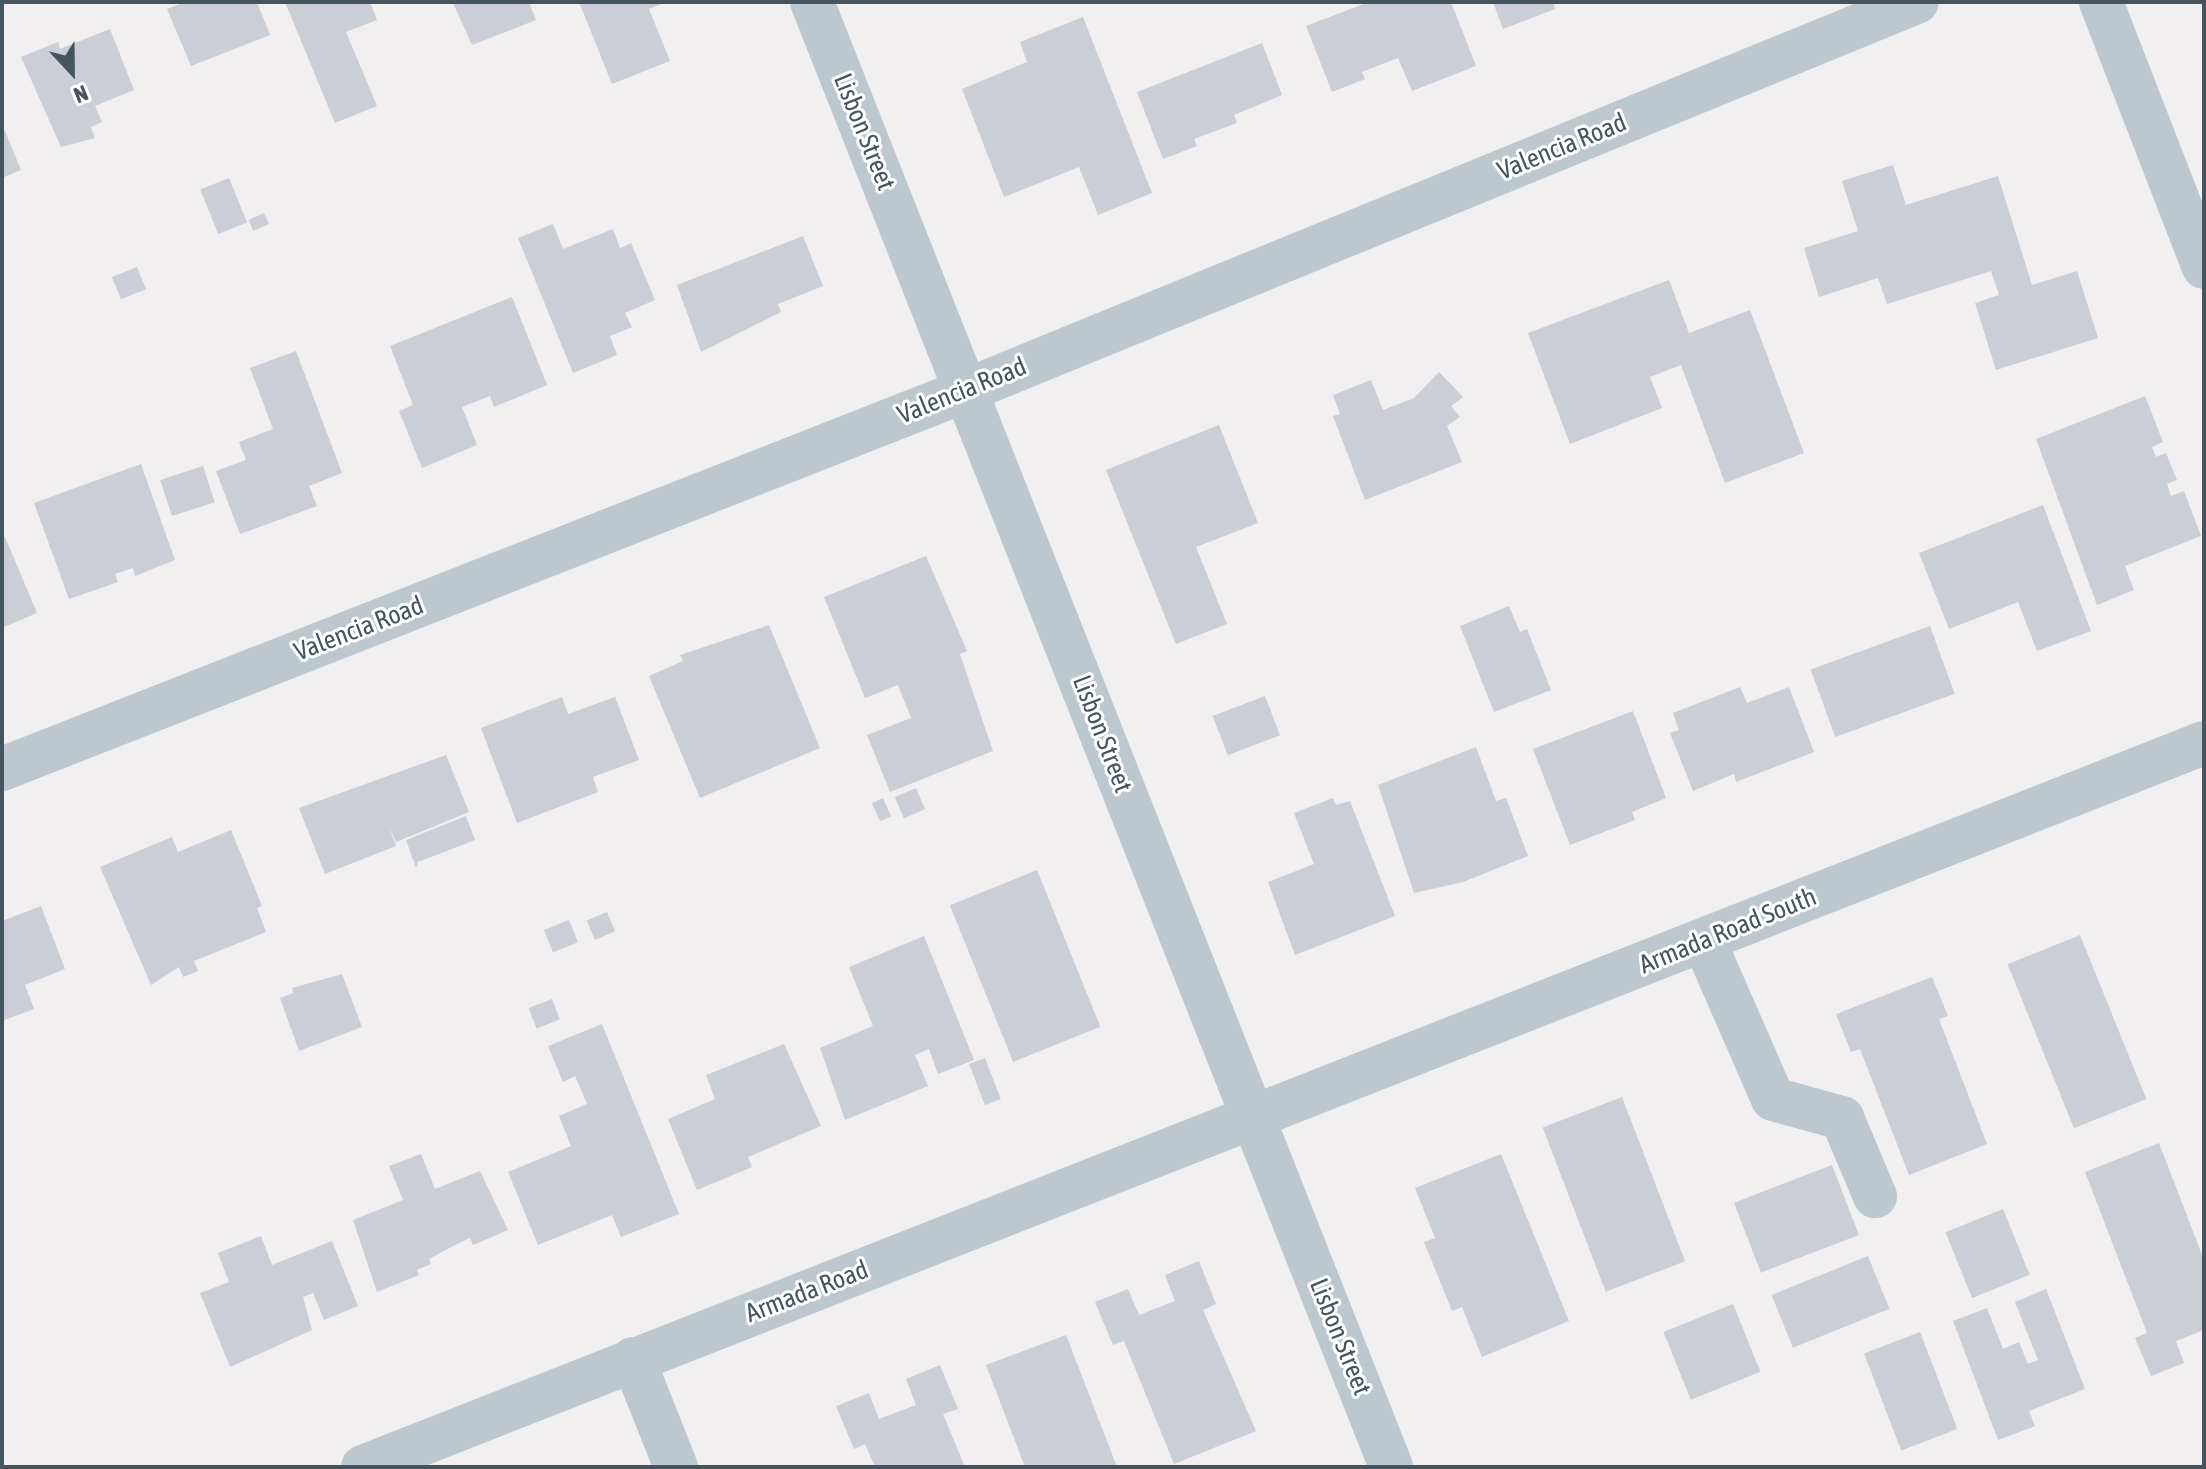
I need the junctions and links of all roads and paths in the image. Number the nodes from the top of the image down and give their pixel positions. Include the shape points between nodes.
1 (812, 2) edge
2 (1917, 2) edge
3 (2101, 2) edge
4 (2204, 267) edge
5 (967, 390) junction
6 (2204, 743) edge
7 (2, 769) edge
8 (1704, 941) junction
9 (1253, 1120) junction
10 (1875, 1196) dead end
11 (633, 1359) junction
12 (408, 1459) edge
13 (363, 1467) edge
14 (676, 1467) edge
15 (1391, 1467) edge

1 - 5 street, Lisbon Street
2 - 5 street, Valencia Road
3 - 4 street
5 - 7 street, Valencia Road
5 - 9 street, Lisbon Street
6 - 8 street, Armada Road South
8 - 9 street, Armada Road South
8 - 10 street via 1773,1099 1842,1118
9 - 11 street, Armada Road
9 - 15 street, Lisbon Street
11 - 12 street, Armada Road
11 - 14 street
12 - 13 street, Armada Road

